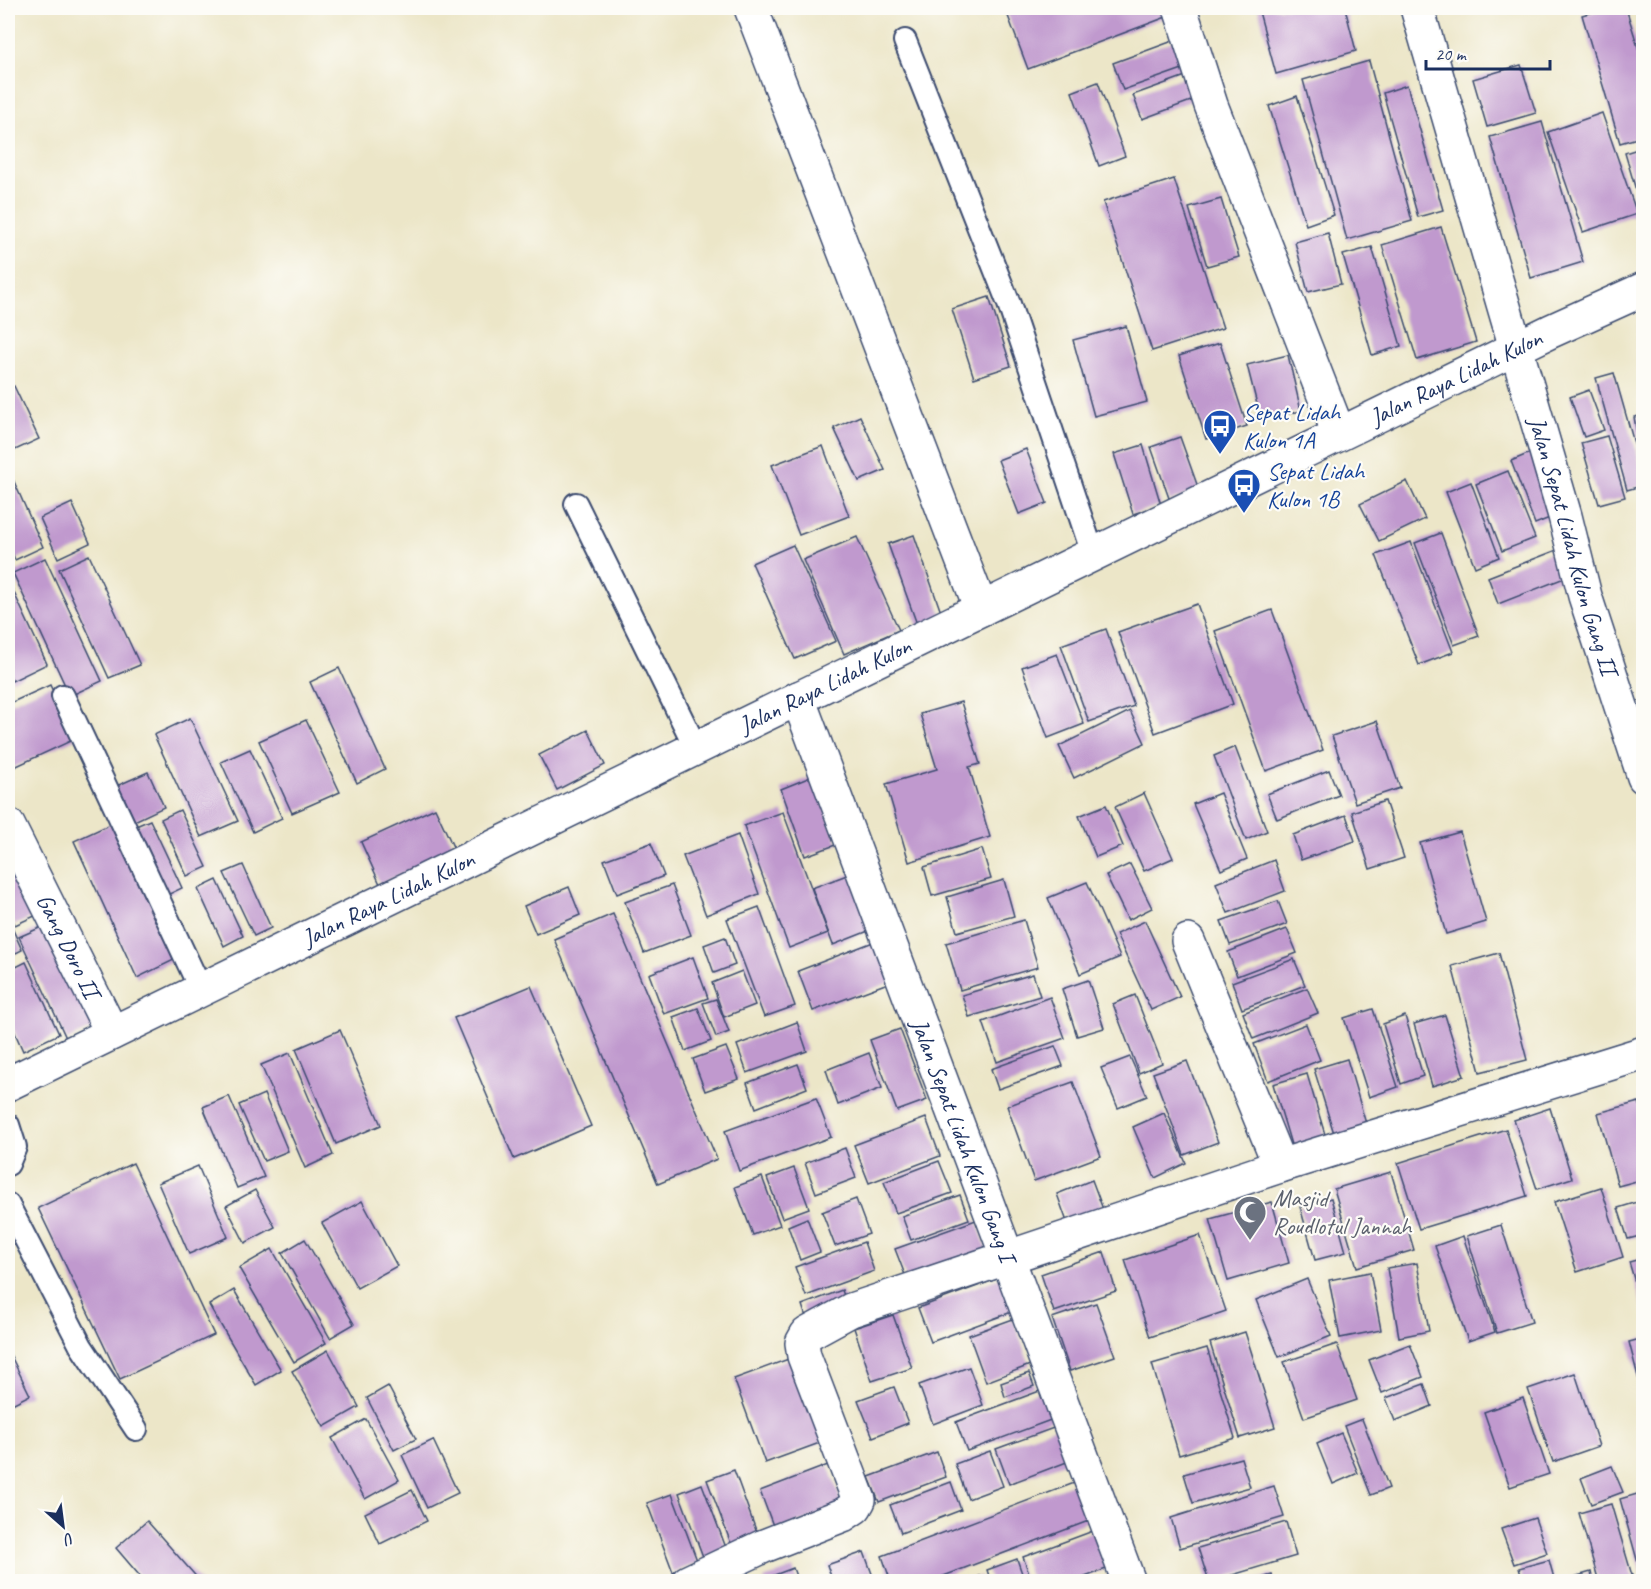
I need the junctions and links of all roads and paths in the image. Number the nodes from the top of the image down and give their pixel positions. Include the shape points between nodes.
1 (751, 8) edge
2 (1180, 8) edge
3 (1417, 8) edge
4 (905, 41) dead end
5 (1644, 289) edge
6 (1516, 348) junction
7 (1339, 434) junction
8 (576, 504) dead end
9 (1093, 554) junction
10 (981, 609) junction
11 (63, 696) dead end
12 (798, 698) junction
13 (696, 748) junction
14 (1644, 777) edge
15 (8, 825) edge
16 (1188, 940) dead end
17 (201, 990) junction
18 (112, 1033) junction
19 (1644, 1053) edge
20 (8, 1084) edge
21 (8, 1125) edge
22 (8, 1164) edge
23 (1280, 1166) junction
24 (8, 1205) edge
25 (1008, 1257) junction
26 (136, 1429) dead end
27 (688, 1581) edge
28 (1129, 1581) edge

1 - 10 street
2 - 7 street via 1211,105
3 - 6 street, Jalan Sepat Lidah Kulon Gang II
4 - 9 lane via 1009,304
5 - 6 street, Jalan Raya Lidah Kulon
6 - 7 street, Jalan Raya Lidah Kulon
6 - 14 street, Jalan Sepat Lidah Kulon Gang II via 1585,596
7 - 9 street, Jalan Raya Lidah Kulon
8 - 13 lane
9 - 10 street, Jalan Raya Lidah Kulon
10 - 12 street, Jalan Raya Lidah Kulon
11 - 17 lane
12 - 13 street, Jalan Raya Lidah Kulon
12 - 25 street, Jalan Sepat Lidah Kulon Gang I
13 - 17 street, Jalan Raya Lidah Kulon
15 - 18 street, Gang Doro II
16 - 23 street
17 - 18 street, Jalan Raya Lidah Kulon
18 - 20 street, Jalan Raya Lidah Kulon
19 - 23 street
21 - 22 lane via 15,1147
23 - 25 street
24 - 26 lane via 81,1346
25 - 27 street via 851,1310 807,1334 802,1342 804,1356 859,1500 843,1515 764,1545
25 - 28 street, Jalan Sepat Lidah Kulon Gang I

